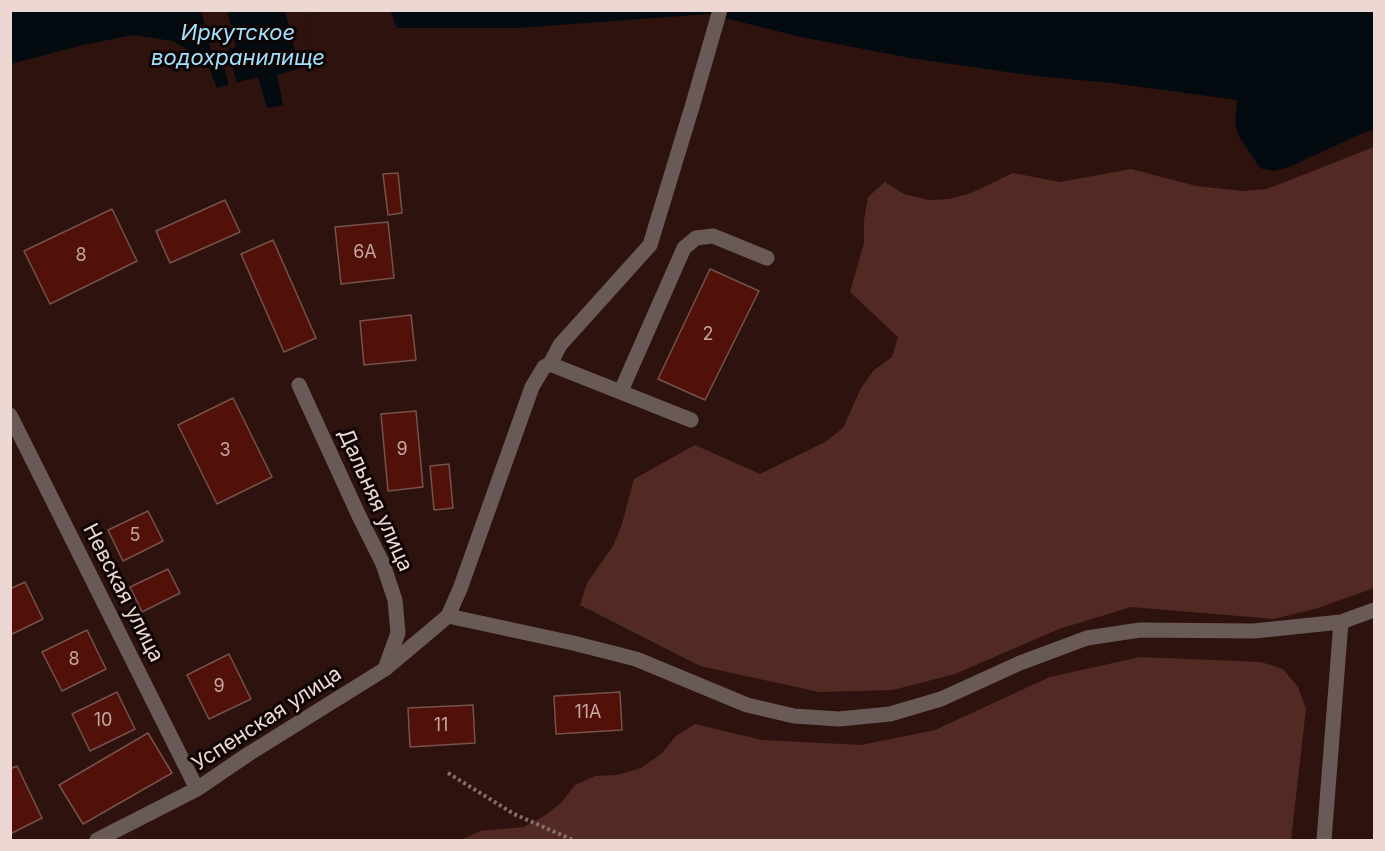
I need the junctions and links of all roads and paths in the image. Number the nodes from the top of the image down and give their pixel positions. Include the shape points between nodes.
1 (720, 10) edge
2 (766, 258) dead end
3 (550, 364) junction
4 (299, 385) dead end
5 (621, 391) junction
6 (10, 415) edge
7 (691, 420) dead end
8 (1374, 610) edge
9 (448, 616) junction
10 (1341, 622) junction
11 (385, 669) junction
12 (448, 773) dead end
13 (197, 789) junction
14 (97, 840) edge
15 (573, 840) edge
16 (1324, 840) edge

1 - 3 street via 650,245 560,345
2 - 5 street via 713,236 696,238 684,248
3 - 5 street
3 - 9 street via 532,387
4 - 11 street, Дальняя улица via 383,564 395,600 398,633
5 - 7 street
6 - 13 street, Невская улица
8 - 10 street
9 - 10 street via 636,659 747,705 794,716 839,720 890,714 941,699 1087,638 1140,630 1254,631
9 - 11 street, Успенская улица
10 - 16 street
11 - 13 street, Успенская улица
12 - 15 path via 514,814
13 - 14 street, Успенская улица

